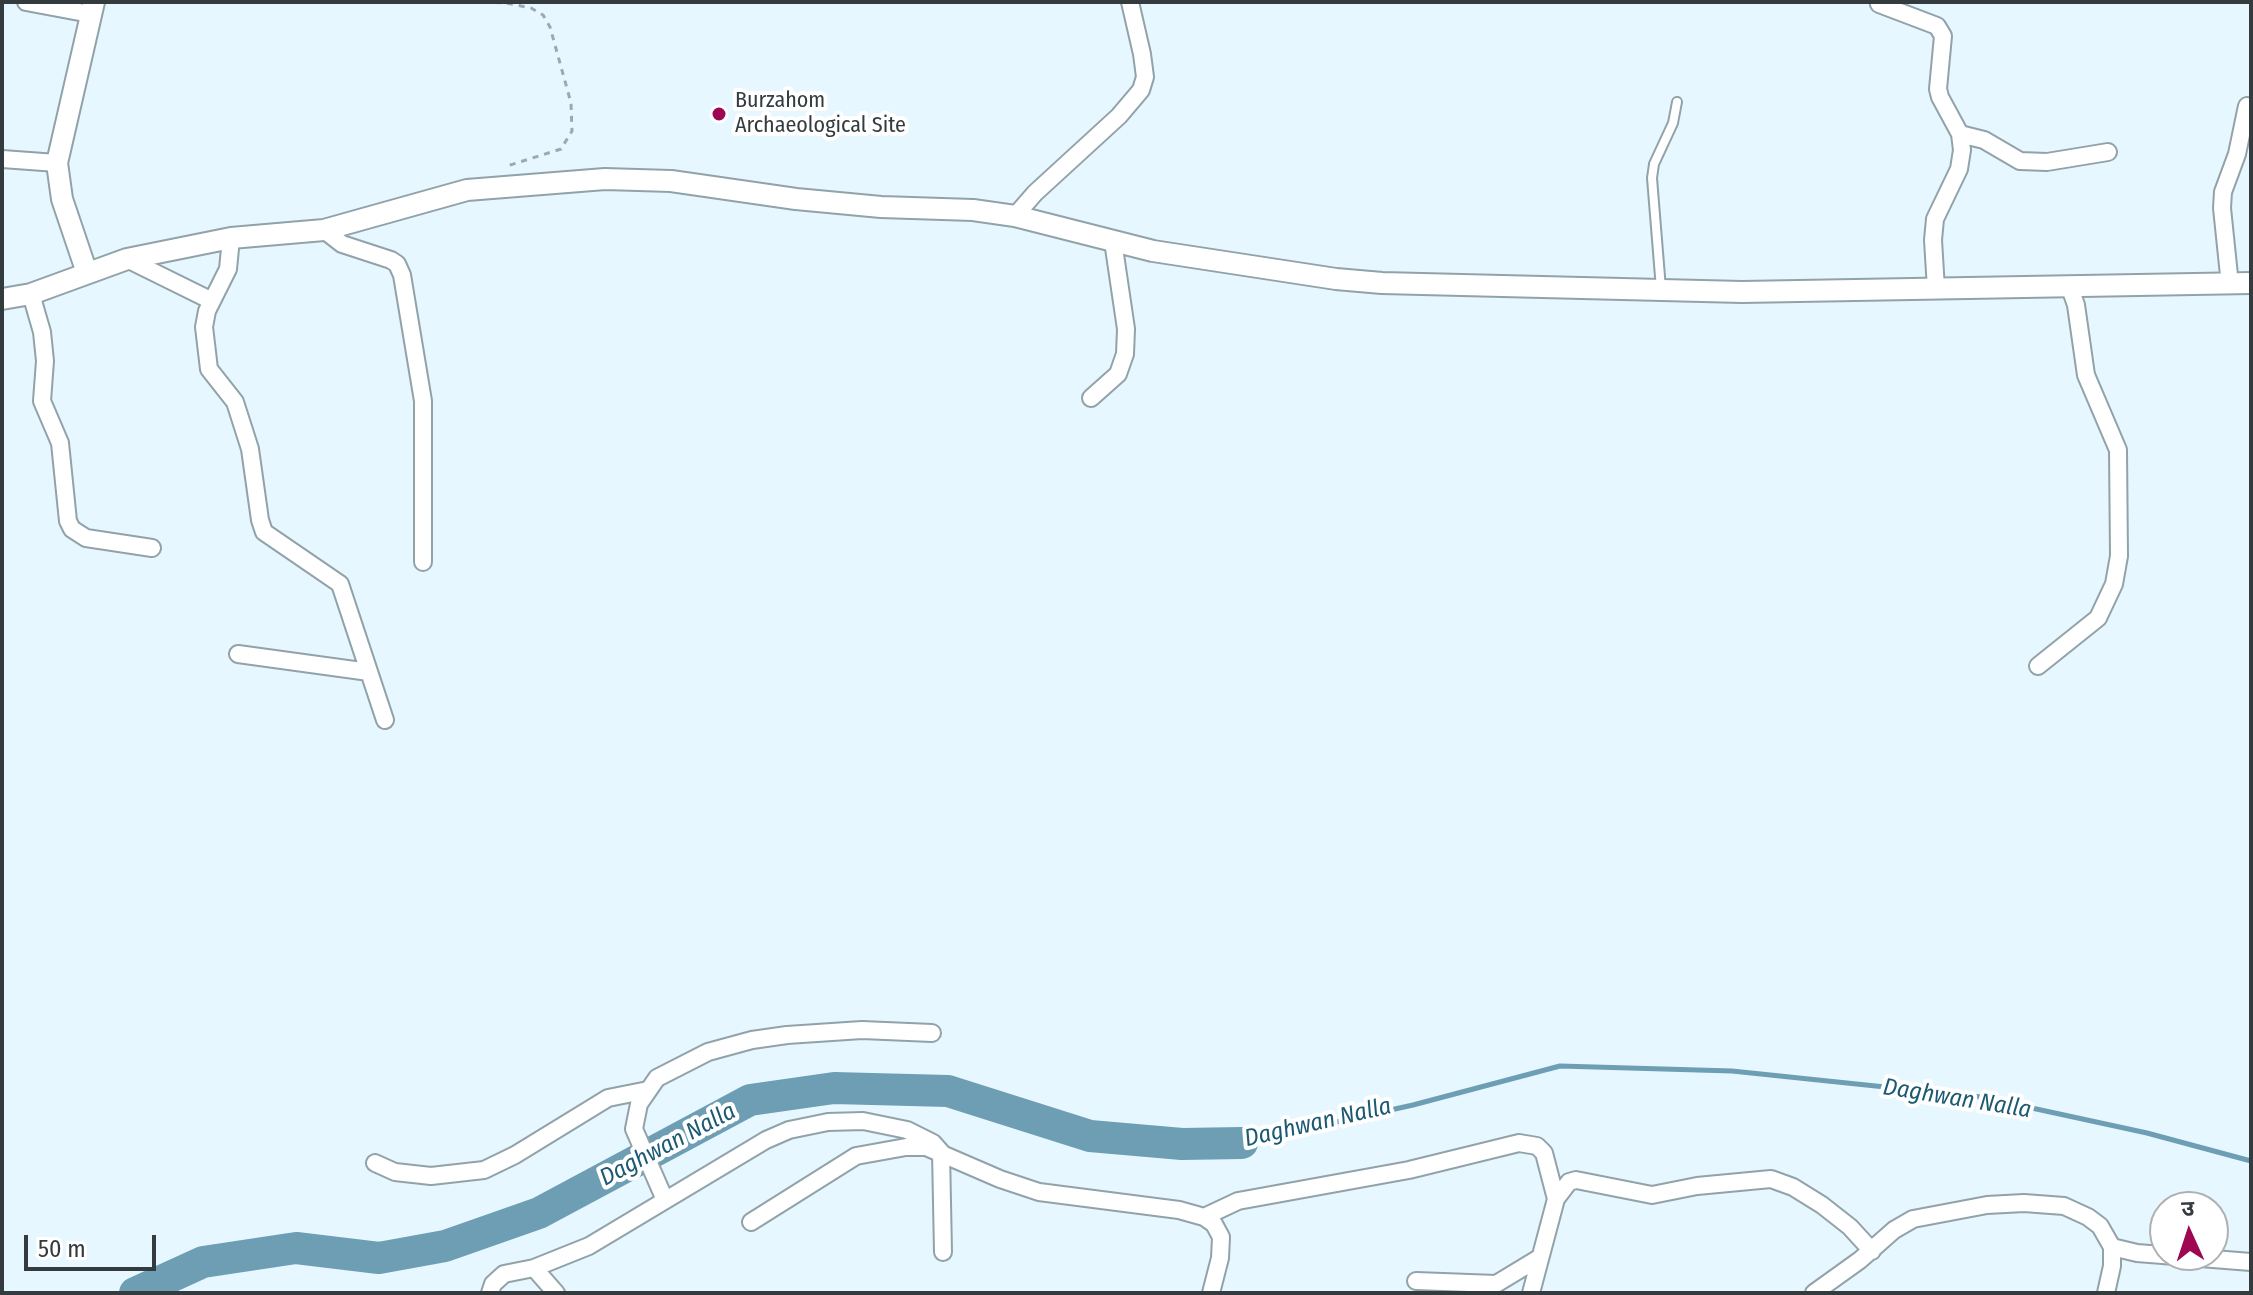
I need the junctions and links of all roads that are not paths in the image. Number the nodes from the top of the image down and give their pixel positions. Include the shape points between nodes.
1 (26, 2) edge
2 (1130, 2) edge
3 (1879, 4) dead end
4 (92, 8) edge
5 (1677, 102) dead end
6 (2247, 106) dead end
7 (1960, 134) junction
8 (2108, 152) dead end
9 (2, 159) edge
10 (57, 163) junction
11 (1015, 216) junction
12 (324, 230) junction
13 (231, 238) junction
14 (1113, 241) junction
15 (127, 259) junction
16 (87, 273) junction
17 (2251, 283) edge
18 (2230, 285) junction
19 (2070, 288) junction
20 (1936, 289) junction
21 (1661, 290) junction
22 (31, 294) junction
23 (2, 299) edge
24 (212, 301) junction
25 (1091, 398) dead end
26 (152, 548) dead end
27 (423, 562) dead end
28 (238, 654) dead end
29 (2038, 666) dead end
30 (369, 672) junction
31 (385, 720) dead end
32 (932, 1033) dead end
33 (648, 1090) junction
34 (941, 1152) junction
35 (375, 1163) dead end
36 (1556, 1199) junction
37 (665, 1200) junction
38 (1204, 1217) junction
39 (751, 1222) dead end
40 (2112, 1247) junction
41 (1872, 1251) junction
42 (943, 1252) dead end
43 (1539, 1258) junction
44 (2251, 1262) edge
45 (534, 1268) junction
46 (1416, 1281) dead end
47 (490, 1293) edge
48 (556, 1293) edge
49 (1211, 1293) edge
50 (1531, 1293) edge
51 (1814, 1293) edge
52 (2106, 1293) edge

1 - 4 street
2 - 11 street via 1145,77 1141,90
3 - 7 street via 1941,30 1940,97
4 - 10 street
5 - 21 lane via 1652,178
6 - 18 street via 2223,192
7 - 8 street via 1984,140 2020,161
7 - 20 street via 1959,169 1935,219
9 - 10 street
10 - 16 street via 62,199
11 - 12 street via 605,179 467,190
11 - 14 street
12 - 13 street
12 - 27 street via 342,244 391,260 400,270 423,401
13 - 15 street
13 - 24 street via 228,269
14 - 21 street via 1336,279
14 - 25 street via 1125,354 1118,374
15 - 16 street
15 - 24 street
16 - 22 street
17 - 18 street
18 - 19 street
19 - 20 street
19 - 29 street via 2086,375 2118,450 2119,556 2114,584 2098,618
20 - 21 street
22 - 23 street
22 - 26 street via 45,361 42,401 60,443 68,521 86,538
24 - 30 street via 204,327 205,356 235,402 250,449 264,532 340,584
28 - 30 street
30 - 31 street
32 - 33 street via 862,1030 752,1040 680,1065
33 - 35 street via 608,1098 484,1170 431,1176 395,1172
33 - 37 street via 635,1117 637,1140
34 - 37 street via 907,1130 863,1121 828,1122 766,1140
34 - 38 street via 1039,1192
34 - 39 street via 906,1147 856,1156
34 - 42 street
36 - 38 street via 1544,1153 1519,1143 1409,1170 1238,1201
36 - 41 street via 1576,1180 1652,1195 1771,1179 1830,1211
36 - 43 street
37 - 45 street via 589,1246
38 - 49 street via 1221,1237
40 - 41 street via 2088,1217 2064,1206 2024,1203 1913,1219
40 - 44 street
40 - 52 street
41 - 51 street
43 - 46 street via 1496,1284
43 - 50 street
45 - 47 street via 504,1274
45 - 48 street

